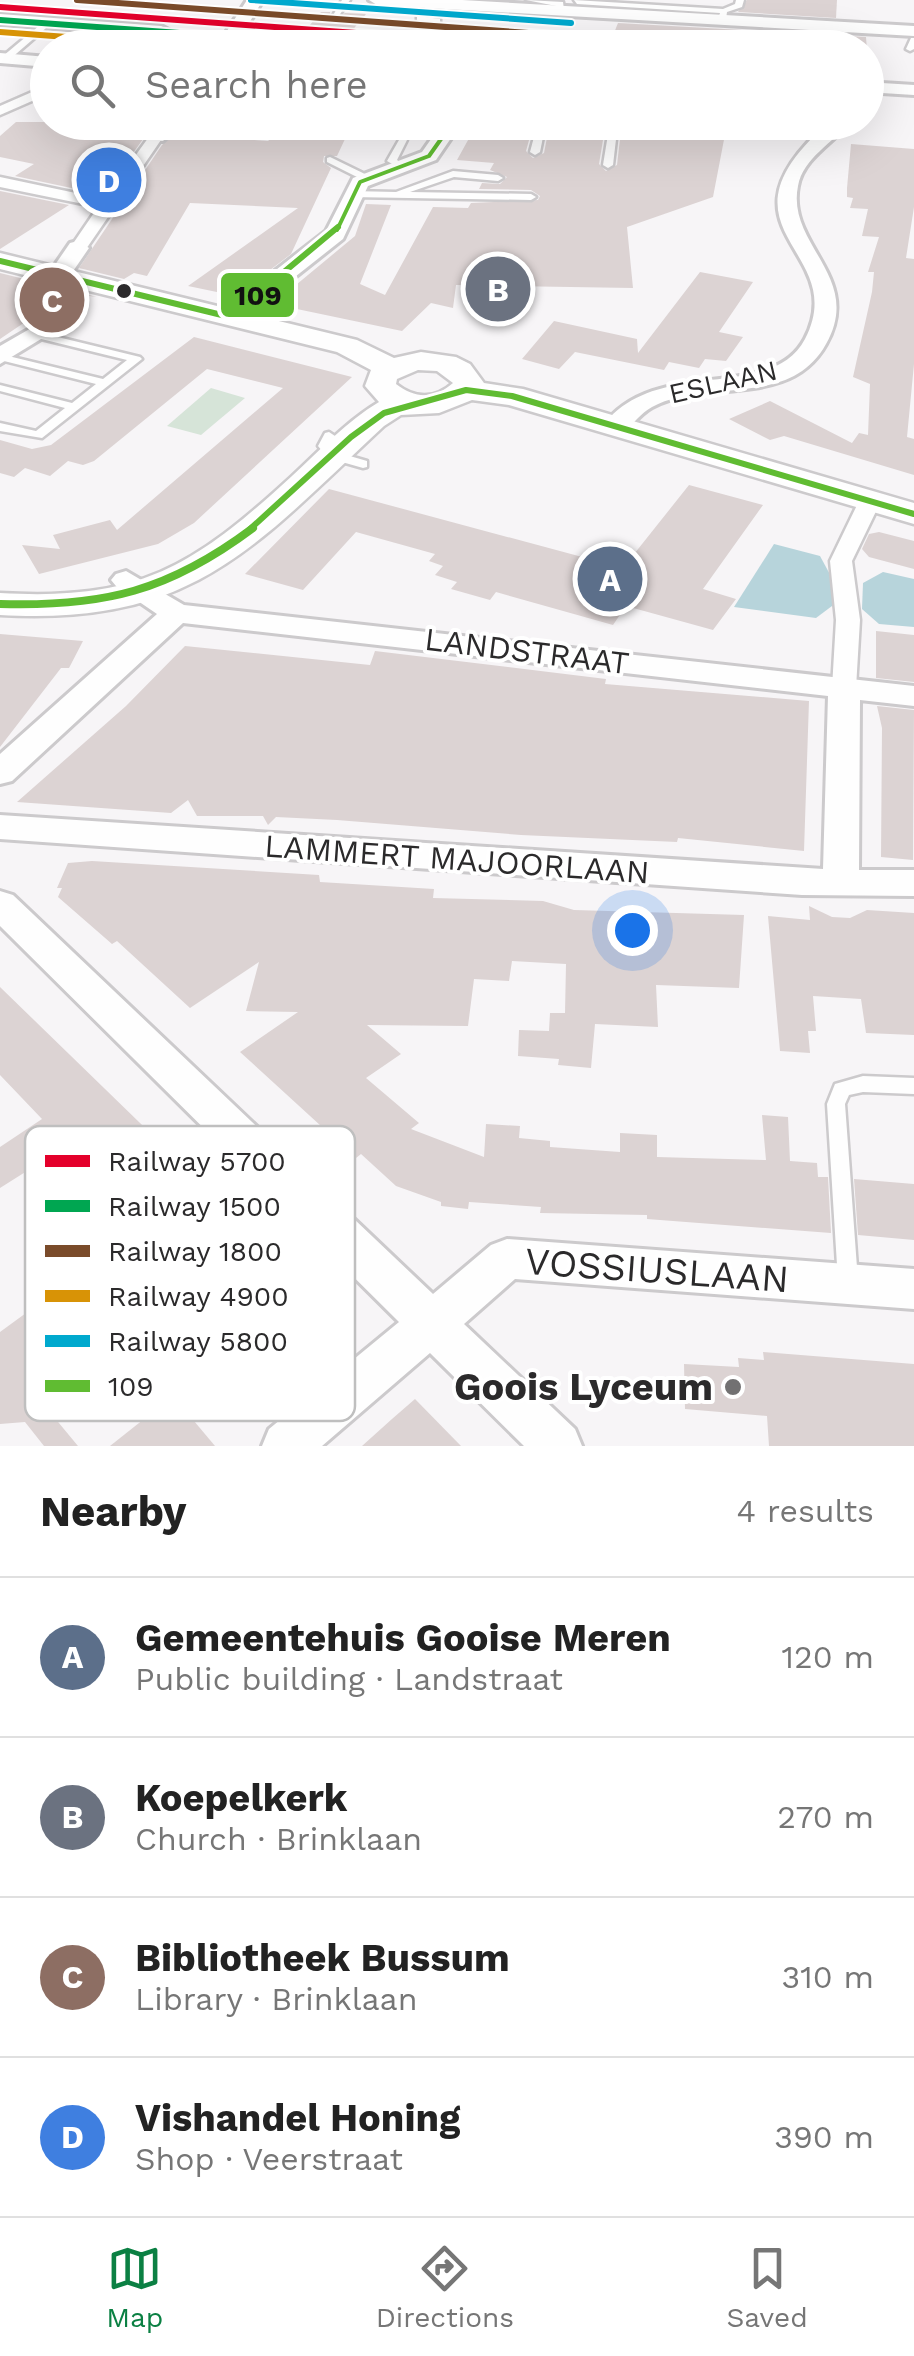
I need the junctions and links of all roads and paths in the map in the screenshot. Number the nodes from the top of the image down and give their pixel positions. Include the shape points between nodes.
1 (255, 0) edge
2 (346, 0) edge
3 (376, 0) edge
4 (530, 0) edge
5 (740, 0) edge
6 (506, 4) edge
7 (572, 6) edge
8 (436, 8) edge
9 (335, 15) dead end
10 (723, 15) junction
11 (4, 22) edge
12 (49, 22) junction
13 (39, 30) edge
14 (149, 30) edge
15 (233, 30) edge
16 (914, 31) edge
17 (30, 37) edge
18 (3, 58) edge
19 (30, 60) edge
20 (884, 86) edge
21 (914, 88) edge
22 (30, 97) edge
23 (0, 111) edge
24 (159, 140) edge
25 (403, 140) dead end
26 (440, 140) edge
27 (538, 140) edge
28 (611, 140) edge
29 (819, 140) edge
30 (535, 152) dead end
31 (330, 160) dead end
32 (608, 165) dead end
33 (402, 166) junction
34 (498, 178) dead end
35 (0, 182) edge
36 (358, 186) junction
37 (392, 195) junction
38 (530, 196) dead end
39 (110, 205) junction
40 (78, 248) joint
41 (0, 261) edge
42 (58, 274) junction
43 (230, 317) junction
44 (33, 334) joint
45 (0, 357) edge
46 (385, 377) junction
47 (106, 383) junction
48 (0, 388) edge
49 (466, 390) junction
50 (411, 404) junction
51 (75, 407) junction
52 (0, 427) edge
53 (615, 427) junction
54 (341, 452) junction
55 (870, 501) junction
56 (914, 514) edge
57 (149, 595) junction
58 (0, 600) edge
59 (844, 688) junction
60 (914, 696) edge
61 (0, 772) edge
62 (0, 828) edge
63 (841, 881) junction
64 (914, 883) edge
65 (0, 904) edge
66 (914, 1086) edge
67 (228, 1126) edge
68 (355, 1250) edge
69 (848, 1284) junction
70 (914, 1289) edge
71 (428, 1321) junction
72 (355, 1385) edge
73 (314, 1421) edge
74 (286, 1446) edge
75 (558, 1446) edge

1 - 15 street
2 - 9 lane
3 - 8 street
4 - 7 lane
5 - 10 lane
6 - 7 street
6 - 8 street
7 - 10 street
10 - 16 street
11 - 12 street
12 - 13 lane
12 - 14 street
17 - 18 lane
18 - 19 street
20 - 21 street
22 - 23 street
24 - 39 street
25 - 33 lane via 392,161
26 - 33 street via 429,156
27 - 30 lane
28 - 32 lane
29 - 53 street, ESLAAN via 795,160 784,187 788,216 823,286 826,310 814,345 795,365 758,380 644,401
31 - 36 lane
33 - 36 street
34 - 37 lane via 453,174
35 - 39 street
36 - 37 lane
36 - 43 street via 335,234
37 - 38 lane
39 - 40 street
40 - 42 street
41 - 42 street
42 - 43 street
43 - 46 street via 347,346
44 - 45 street
44 - 47 lane via 136,359
45 - 47 lane
46 - 49 street via 426,361 452,365 467,376
46 - 50 street via 396,400
46 - 54 street
47 - 51 lane
48 - 51 lane
49 - 50 street via 449,401
49 - 53 street via 512,396
50 - 54 street via 373,419
51 - 52 lane via 38,436
53 - 55 street
54 - 57 street via 221,557
55 - 56 street
55 - 59 street via 841,561 848,620
57 - 58 street, LANDSTRAAT via 62,608
57 - 59 street, LANDSTRAAT
57 - 61 street via 45,736
59 - 60 street, LANDSTRAAT
59 - 63 street
62 - 63 street, LAMMERT MAJOORLAAN
63 - 64 street, LAMMERT MAJOORLAAN
65 - 67 street
66 - 69 lane via 863,1084 842,1089 836,1104
68 - 71 street
69 - 70 street, VOSSIUSLAAN
69 - 71 street, VOSSIUSLAAN via 507,1259
71 - 72 street, VOSSIUSLAAN
71 - 75 street
73 - 74 street, VOSSIUSLAAN

